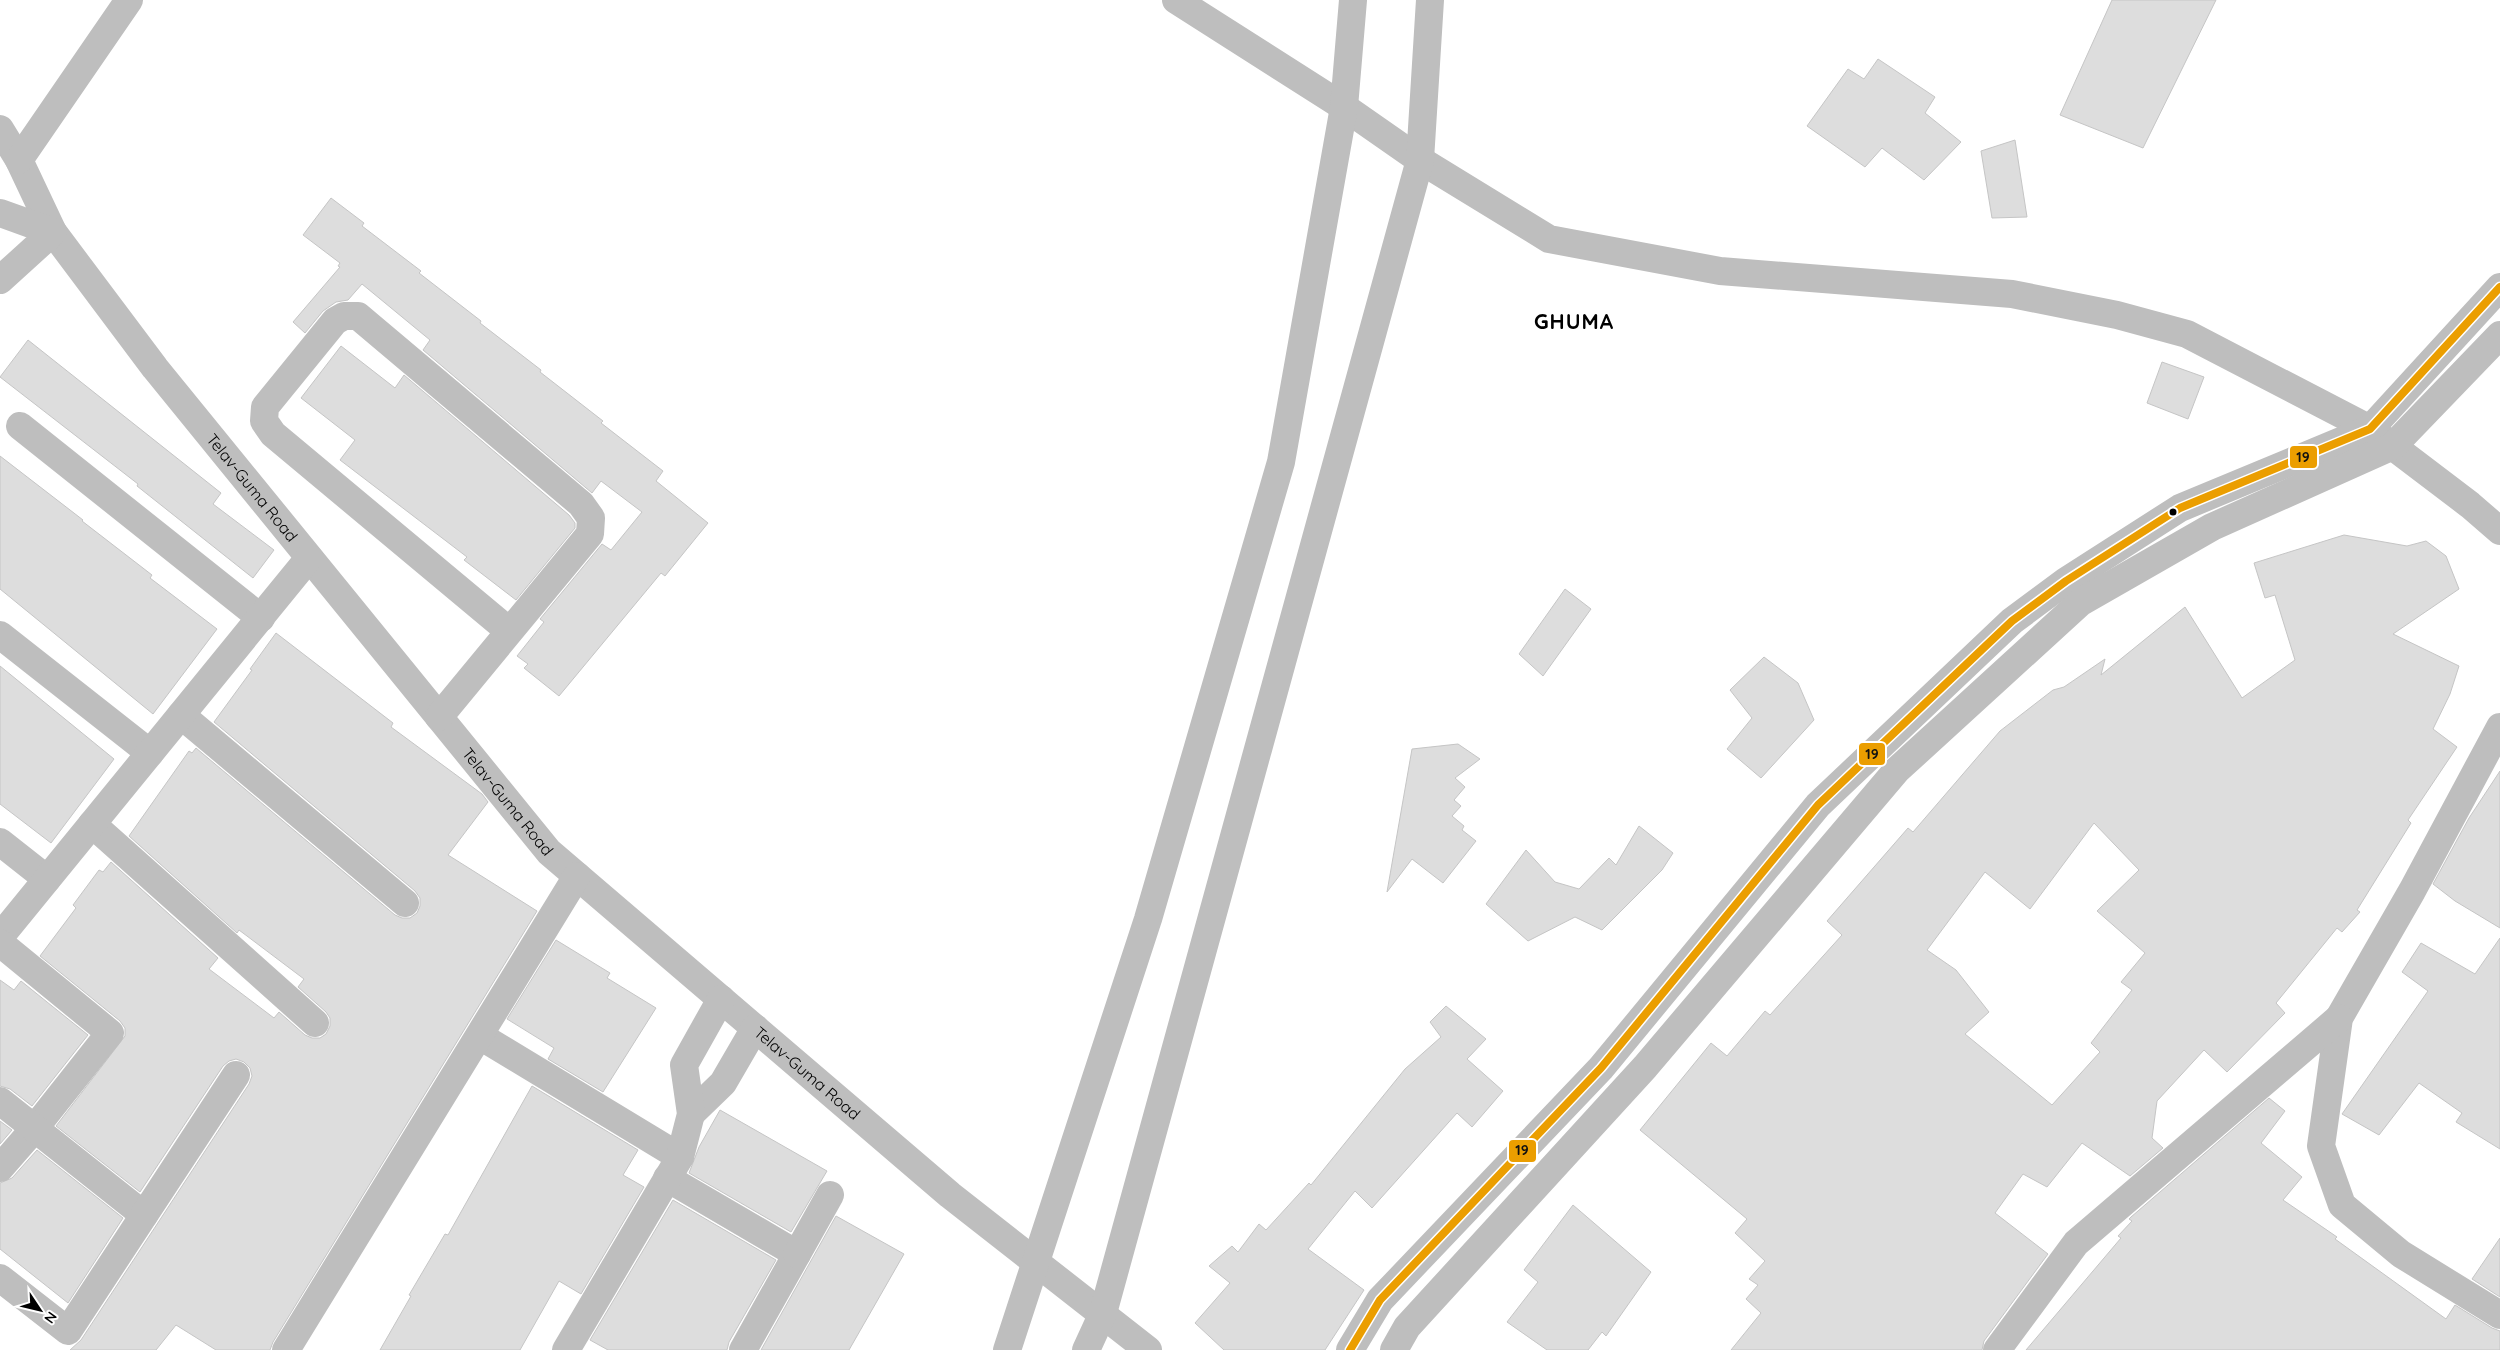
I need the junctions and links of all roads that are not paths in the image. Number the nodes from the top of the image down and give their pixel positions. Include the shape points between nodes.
1 (129, 0) edge
2 (1176, 0) edge
3 (1353, 0) edge
4 (1430, 0) edge
5 (1344, 107) junction
6 (0, 129) edge
7 (19, 160) junction
8 (1420, 160) junction
9 (0, 213) edge
10 (53, 232) junction
11 (0, 280) edge
12 (2500, 287) edge
13 (2500, 335) edge
14 (20, 426) dead end
15 (2370, 429) junction
16 (2393, 446) junction
17 (2500, 531) edge
18 (309, 558) junction
19 (2073, 592) junction
20 (261, 618) junction
21 (509, 631) junction
22 (0, 635) edge
23 (181, 715) junction
24 (439, 717) junction
25 (2500, 727) edge
26 (150, 753) junction
27 (92, 824) junction
28 (0, 842) edge
29 (577, 876) junction
30 (47, 879) junction
31 (405, 903) dead end
32 (0, 937) edge
33 (0, 942) edge
34 (721, 999) junction
35 (2339, 1018) junction
36 (315, 1023) dead end
37 (755, 1028) junction
38 (480, 1036) junction
39 (236, 1075) dead end
40 (0, 1101) edge
41 (691, 1114) junction
42 (34, 1129) junction
43 (0, 1168) edge
44 (674, 1168) junction
45 (830, 1195) dead end
46 (144, 1215) junction
47 (796, 1254) junction
48 (1037, 1262) junction
49 (0, 1278) edge
50 (1104, 1313) junction
51 (2500, 1316) edge
52 (60, 1341) edge
53 (286, 1350) edge
54 (566, 1350) edge
55 (743, 1350) edge
56 (1007, 1350) edge
57 (1086, 1350) edge
58 (1148, 1350) edge
59 (1350, 1350) edge
60 (1394, 1350) edge
61 (1997, 1350) edge

1 - 7 street
2 - 5 street
3 - 5 street
4 - 8 street
5 - 8 street
5 - 48 street via 1282,462 1148,919
6 - 7 street, Telav-Guma Road
7 - 10 street, Telav-Guma Road
8 - 15 street via 1549,239 1720,271 2012,294 2117,315 2187,334
8 - 50 street
9 - 10 street
10 - 11 street
10 - 18 street, Telav-Guma Road via 155,368
12 - 15 street
13 - 16 street
14 - 20 street
15 - 16 street
15 - 19 street via 2180,508
16 - 17 street
16 - 19 street
18 - 20 street
18 - 24 street, Telav-Guma Road
19 - 59 street via 2012,621 1818,805 1601,1068 1380,1300
19 - 60 street via 1897,770 1645,1067 1407,1327
20 - 23 street
21 - 21 street via 590,534 592,518 581,504 358,316 344,316 335,321 265,407 264,421 273,434
21 - 24 street
22 - 26 street
23 - 26 street
23 - 31 street
24 - 29 street, Telav-Guma Road via 549,852
25 - 35 street
26 - 27 street
27 - 30 street
27 - 36 street
28 - 30 street
29 - 34 street, Telav-Guma Road
29 - 38 street
30 - 32 street
33 - 42 street via 110,1033
34 - 37 street, Telav-Guma Road
34 - 41 street via 684,1065
35 - 51 street via 2321,1146 2342,1205 2401,1254
35 - 61 street via 2076,1243
37 - 41 street via 724,1083
37 - 48 street, Telav-Guma Road via 950,1195
38 - 44 street
38 - 53 street
39 - 46 street
40 - 42 street
41 - 44 street
42 - 43 street
42 - 46 street
44 - 47 street
44 - 54 street
45 - 47 street
46 - 52 street
47 - 55 street
48 - 50 street, Telav-Guma Road
48 - 56 street
49 - 52 street
50 - 57 street
50 - 58 street, Telav-Guma Road

